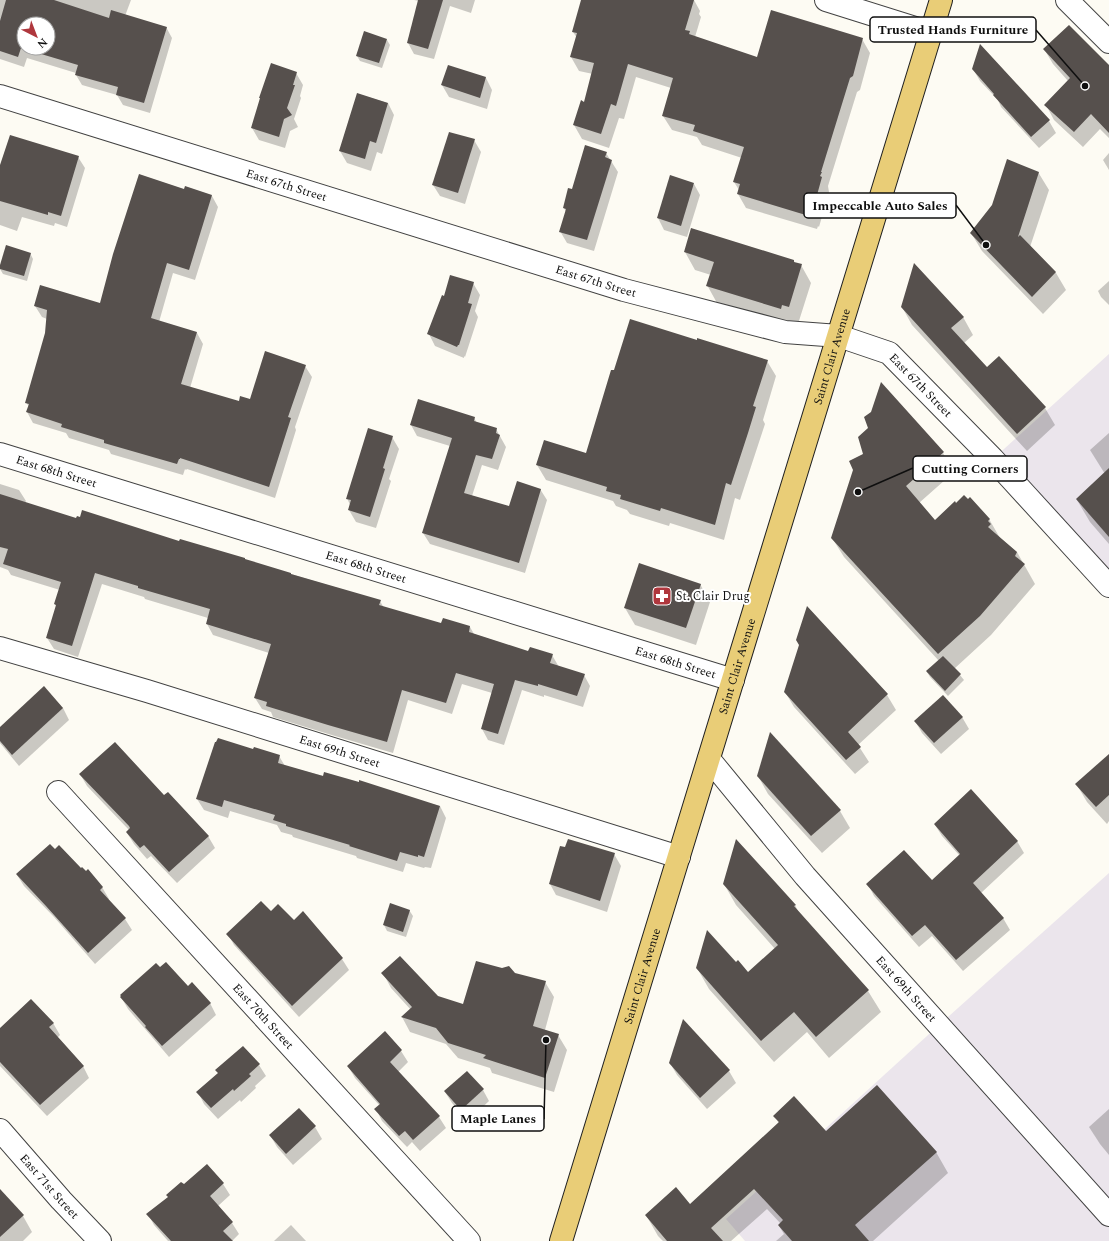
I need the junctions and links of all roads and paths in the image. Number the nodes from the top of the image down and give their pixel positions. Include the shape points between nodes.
1 (826, 0) edge
2 (941, 0) edge
3 (1066, 0) edge
4 (931, 33) junction
5 (1109, 42) edge
6 (0, 96) edge
7 (839, 336) junction
8 (0, 454) edge
9 (1109, 586) edge
10 (0, 648) edge
11 (733, 680) junction
12 (709, 758) junction
13 (58, 792) dead end
14 (679, 857) junction
15 (0, 1130) edge
16 (1109, 1215) edge
17 (100, 1241) edge
18 (469, 1241) edge
19 (561, 1241) edge

1 - 4 street
2 - 4 main road, Saint Clair Avenue
3 - 5 street
4 - 7 main road, Saint Clair Avenue
6 - 7 street, East 67th Street via 624,290 785,332
7 - 9 street, East 67th Street via 890,353 993,459
7 - 11 main road, Saint Clair Avenue
8 - 11 street, East 68th Street
10 - 14 street, East 69th Street via 147,691
11 - 12 main road, Saint Clair Avenue
12 - 14 main road, Saint Clair Avenue
12 - 16 street, East 69th Street via 806,876
13 - 18 street, East 70th Street
14 - 19 main road, Saint Clair Avenue
15 - 17 street, East 71st Street

